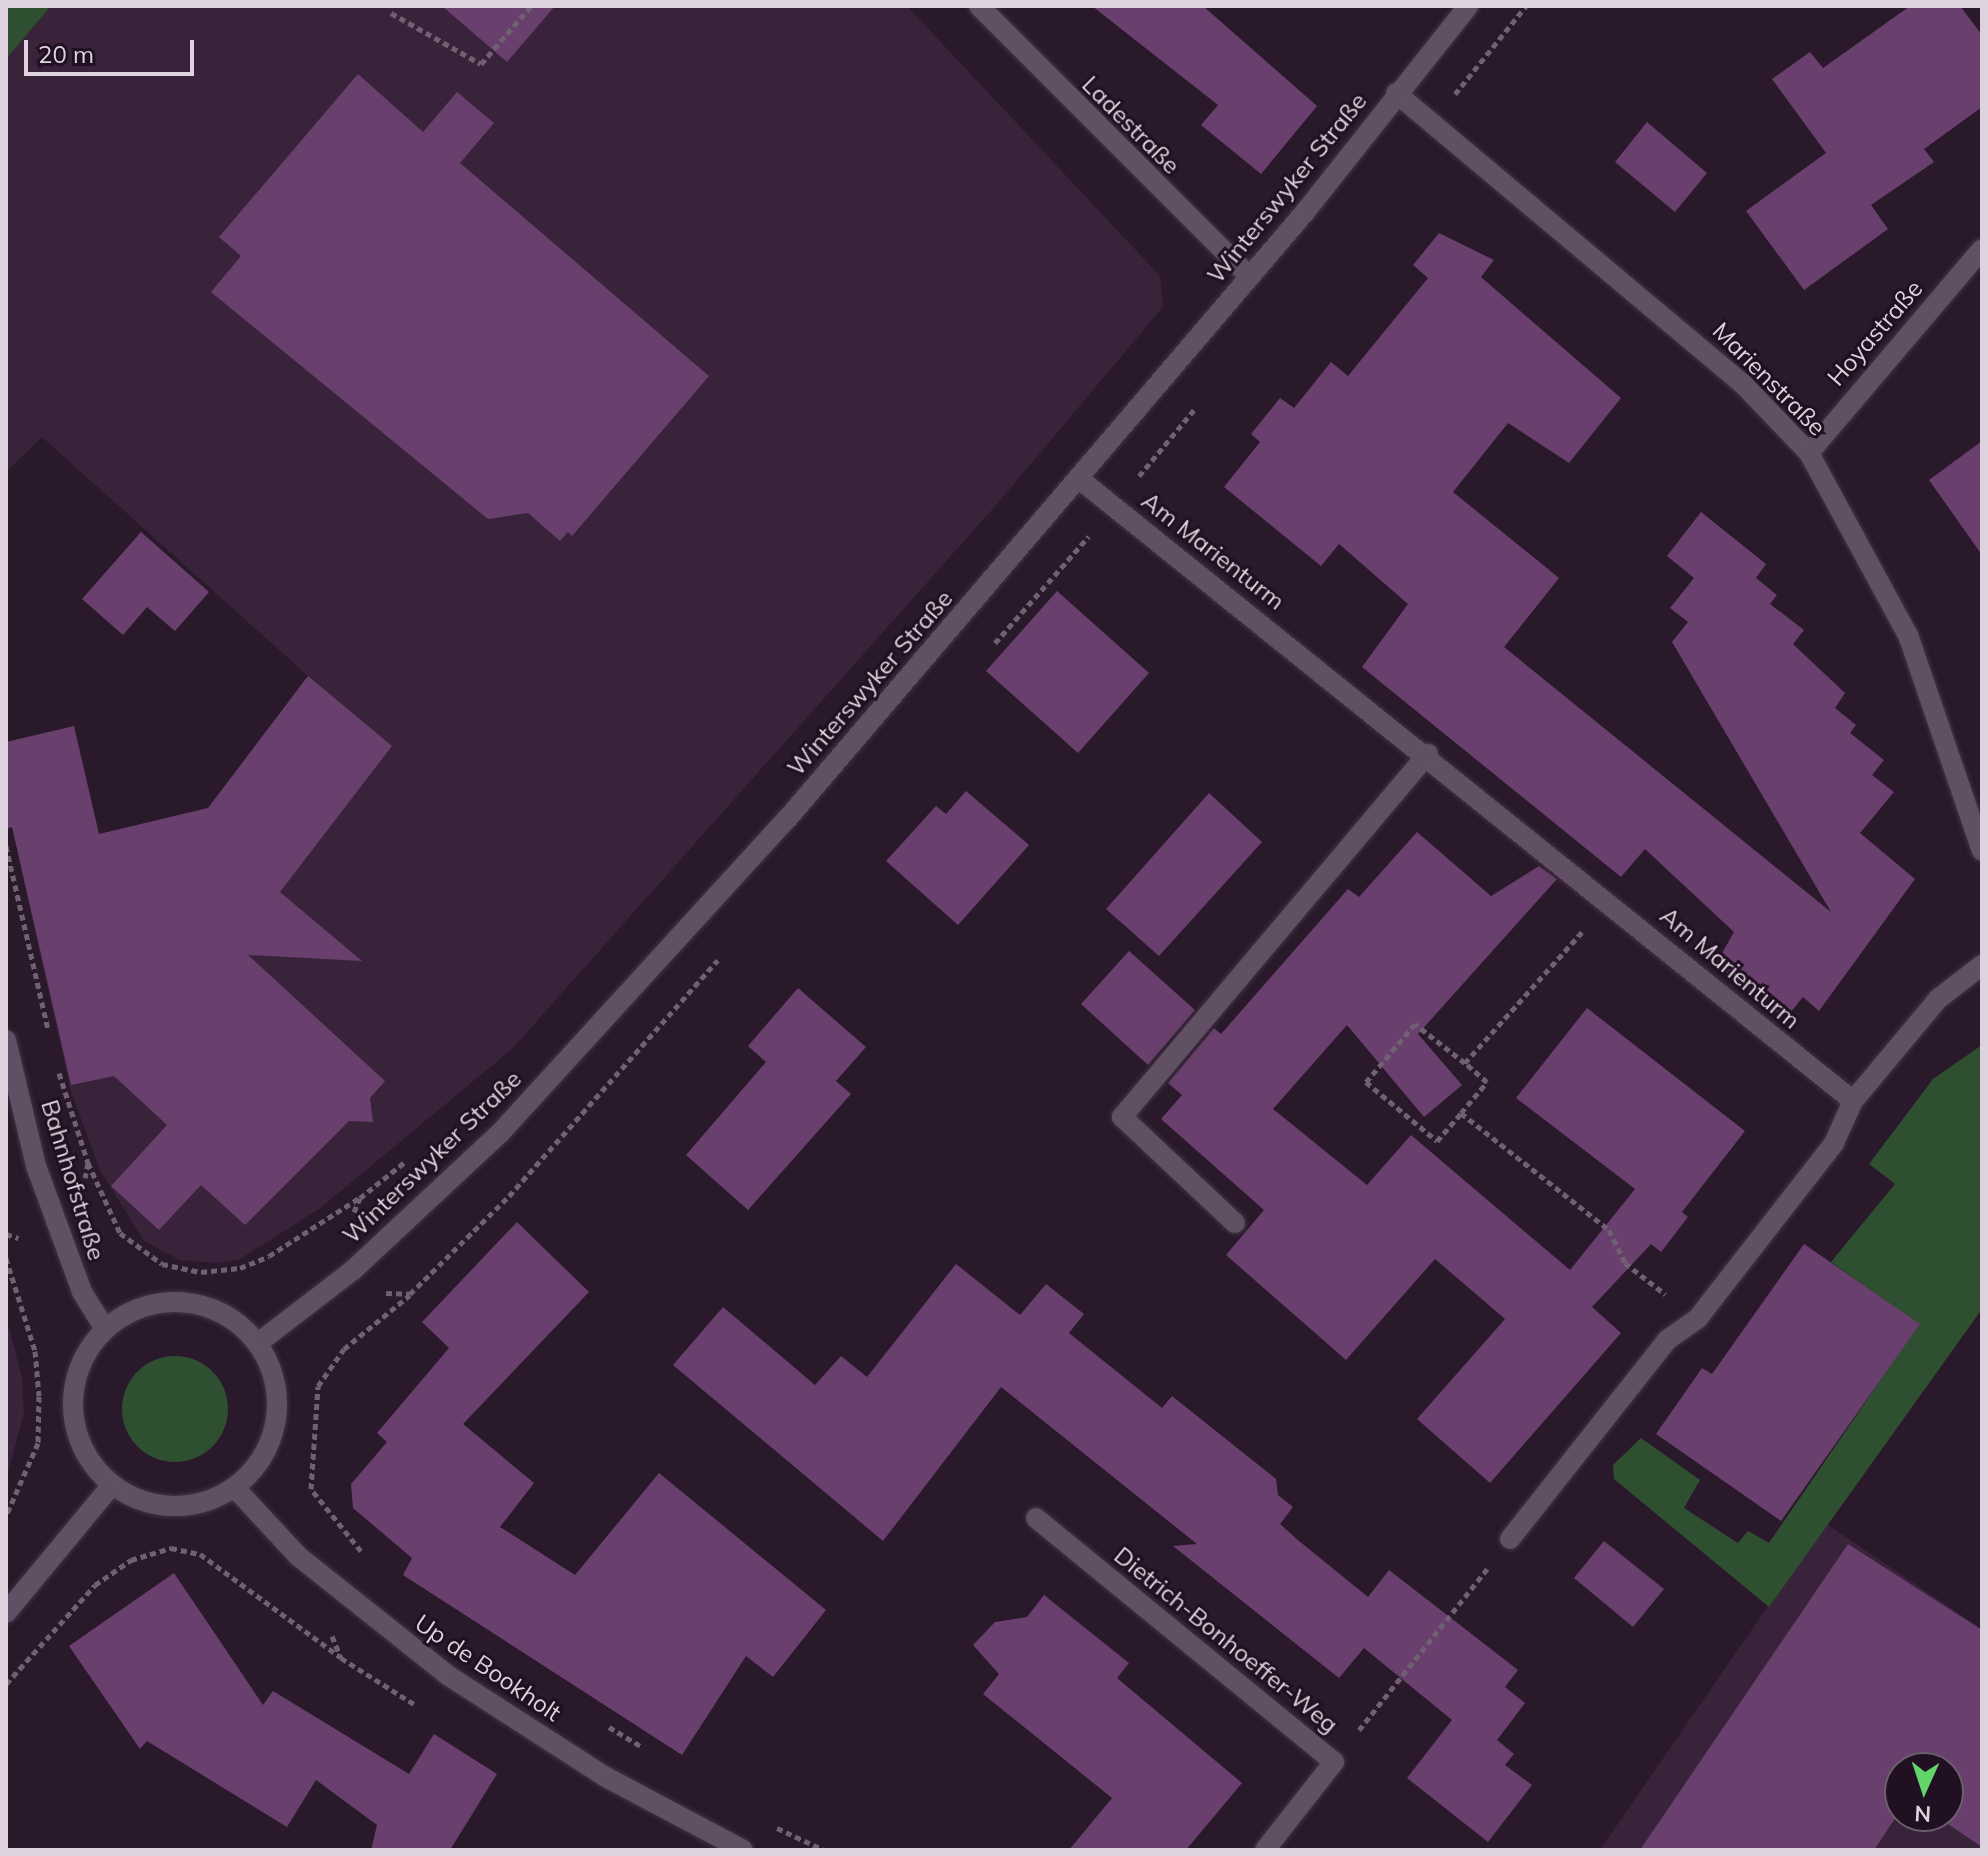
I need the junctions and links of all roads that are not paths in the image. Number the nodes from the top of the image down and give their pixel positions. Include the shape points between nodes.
1 (979, 6) edge
2 (1468, 6) edge
3 (1396, 93) junction
4 (1982, 249) edge
5 (1250, 277) junction
6 (1809, 453) junction
7 (1078, 478) junction
8 (1428, 754) junction
9 (1982, 851) edge
10 (1982, 965) edge
11 (6, 1040) edge
12 (1853, 1101) junction
13 (1235, 1223) dead end
14 (105, 1329) junction
15 (258, 1343) junction
16 (112, 1485) junction
17 (235, 1488) junction
18 (1036, 1518) dead end
19 (1510, 1539) road end
20 (6, 1613) edge
21 (743, 1850) edge
22 (1265, 1850) edge

1 - 5 street, Ladestraße
2 - 3 street, Winterswyker Straße
3 - 5 street, Winterswyker Straße
3 - 6 street, Marienstraße via 1743,384
4 - 6 street, Hoyastraße
5 - 7 street, Winterswyker Straße
6 - 9 street, Marienstraße via 1908,635
7 - 8 street, Am Marienturm
7 - 15 street, Winterswyker Straße via 788,818 500,1133 353,1270
8 - 12 street, Am Marienturm
8 - 13 street via 1122,1117
10 - 12 street via 1938,999
11 - 14 street, Bahnhofstraße via 36,1166 82,1292
12 - 19 street via 1834,1143 1698,1318 1667,1340
14 - 15 street via 134,1310 167,1302 202,1304 233,1319
14 - 16 street via 80,1368 74,1426 88,1458
15 - 17 street via 273,1372 277,1414 258,1465
16 - 17 street via 140,1501 173,1506 205,1502
16 - 20 street
17 - 21 street, Up de Bookholt via 298,1556 449,1676 604,1776
18 - 22 street, Dietrich-Bonhoeffer-Weg via 1334,1762

